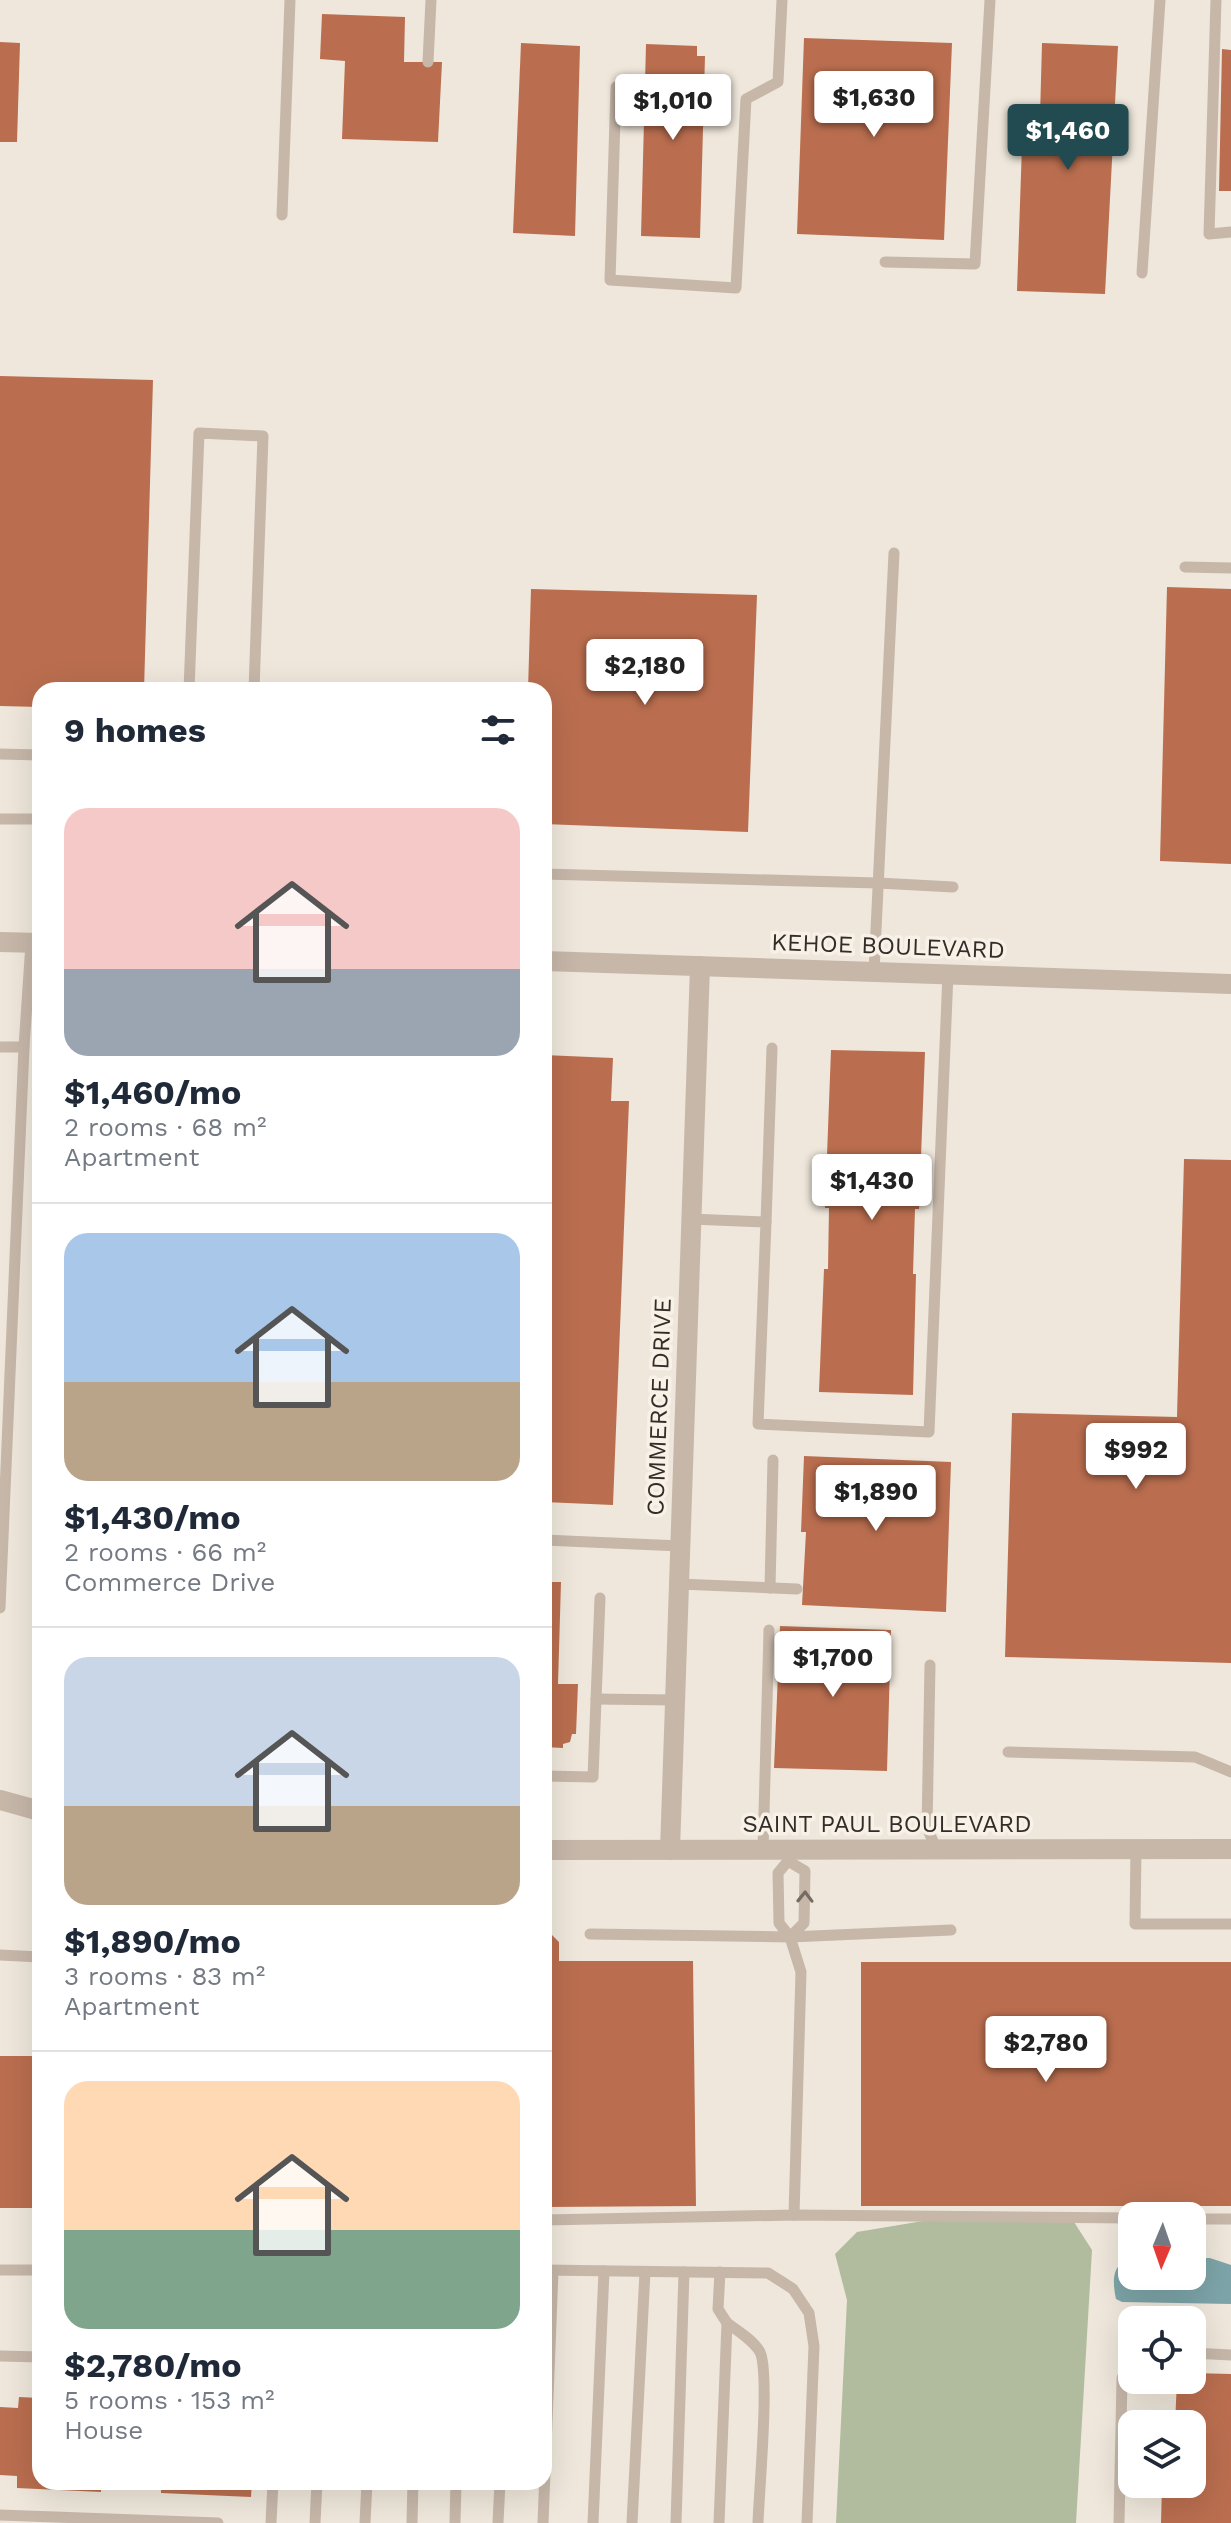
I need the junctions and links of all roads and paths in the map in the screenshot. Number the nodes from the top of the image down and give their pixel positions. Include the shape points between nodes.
1 (290, 0) edge
2 (431, 0) edge
3 (782, 0) edge
4 (990, 0) edge
5 (1160, 0) edge
6 (1216, 0) edge
7 (428, 62) dead end
8 (616, 87) dead end
9 (282, 215) dead end
10 (1231, 232) edge
11 (885, 262) dead end
12 (1142, 273) dead end
13 (894, 553) dead end
14 (1185, 567) dead end
15 (1231, 568) edge
16 (189, 682) edge
17 (254, 682) edge
18 (0, 754) edge
19 (32, 755) edge
20 (0, 819) edge
21 (32, 819) edge
22 (552, 874) edge
23 (878, 883) junction
24 (953, 887) dead end
25 (0, 942) edge
26 (32, 943) edge
27 (552, 961) edge
28 (700, 966) junction
29 (874, 972) junction
30 (948, 973) junction
31 (32, 978) edge
32 (1231, 984) edge
33 (0, 1047) edge
34 (24, 1047) junction
35 (772, 1048) dead end
36 (691, 1219) junction
37 (766, 1222) junction
38 (773, 1460) dead end
39 (552, 1540) edge
40 (680, 1546) junction
41 (679, 1584) junction
42 (770, 1588) junction
43 (797, 1589) dead end
44 (600, 1598) dead end
45 (0, 1608) edge
46 (769, 1630) dead end
47 (930, 1665) dead end
48 (596, 1699) junction
49 (675, 1700) junction
50 (1008, 1752) dead end
51 (1231, 1772) edge
52 (552, 1776) edge
53 (0, 1800) edge
54 (32, 1809) edge
55 (1136, 1849) junction
56 (1231, 1849) edge
57 (552, 1850) edge
58 (670, 1850) junction
59 (763, 1850) junction
60 (937, 1850) junction
61 (787, 1856) junction
62 (1231, 1924) edge
63 (951, 1930) dead end
64 (590, 1934) dead end
65 (790, 1937) junction
66 (0, 1955) edge
67 (32, 1957) edge
68 (794, 2215) junction
69 (1118, 2218) edge
70 (1206, 2219) edge
71 (1231, 2219) edge
72 (552, 2220) edge
73 (0, 2270) edge
74 (32, 2270) edge
75 (552, 2270) edge
76 (604, 2271) junction
77 (645, 2272) junction
78 (684, 2272) junction
79 (720, 2272) junction
80 (727, 2323) junction
81 (1206, 2354) edge
82 (1231, 2355) edge
83 (0, 2356) edge
84 (32, 2357) edge
85 (1122, 2394) edge
86 (273, 2490) edge
87 (317, 2490) edge
88 (367, 2490) edge
89 (413, 2490) edge
90 (456, 2490) edge
91 (500, 2490) edge
92 (544, 2490) edge
93 (0, 2515) edge
94 (218, 2523) edge
95 (271, 2523) edge
96 (315, 2523) edge
97 (365, 2523) edge
98 (412, 2523) edge
99 (455, 2523) edge
100 (498, 2523) edge
101 (543, 2523) edge
102 (593, 2523) edge
103 (632, 2523) edge
104 (676, 2523) edge
105 (719, 2523) edge
106 (758, 2523) edge
107 (807, 2523) edge
108 (1119, 2523) edge

1 - 9 lane
2 - 7 lane
3 - 8 lane via 778,82 746,99 736,288 610,280
4 - 11 lane via 975,264
5 - 12 lane
6 - 10 lane via 1209,234
13 - 23 lane
14 - 15 lane
16 - 17 lane via 199,433 263,436
18 - 19 lane
20 - 21 lane
22 - 23 lane
23 - 24 lane
23 - 29 lane
25 - 26 street
27 - 28 street, KEHOE BOULEVARD
28 - 29 street, KEHOE BOULEVARD
28 - 36 street, COMMERCE DRIVE
29 - 30 street, KEHOE BOULEVARD
30 - 32 street, KEHOE BOULEVARD
30 - 37 lane via 929,1432 758,1424
31 - 34 lane
33 - 34 lane
34 - 45 lane
35 - 37 lane
36 - 37 lane
36 - 40 street, COMMERCE DRIVE
38 - 42 lane
39 - 40 lane
40 - 41 street, COMMERCE DRIVE
41 - 42 lane
41 - 49 street, COMMERCE DRIVE
42 - 43 lane
44 - 48 lane
46 - 59 lane
47 - 60 lane via 927,1828
48 - 49 lane
48 - 52 lane via 593,1777
49 - 58 street, COMMERCE DRIVE
50 - 51 lane via 1195,1757
53 - 54 street
55 - 56 street, SAINT PAUL BOULEVARD
55 - 60 street, SAINT PAUL BOULEVARD
55 - 62 lane via 1135,1924
57 - 58 street, SAINT PAUL BOULEVARD
58 - 59 street, SAINT PAUL BOULEVARD
59 - 61 street, SAINT PAUL BOULEVARD
60 - 61 street, SAINT PAUL BOULEVARD
61 - 65 lane via 778,1873 779,1923
65 -> 61 lane via 804,1923 805,1871
63 - 65 lane
64 - 65 lane
65 - 68 lane via 801,1972
66 - 67 lane
68 - 69 lane
68 - 72 lane
70 - 71 lane
73 - 74 lane
75 - 76 lane
76 - 77 lane
76 - 102 lane
77 - 78 lane
77 - 103 lane
78 - 79 lane
78 - 104 lane
79 - 80 lane via 718,2309
79 - 107 lane via 768,2273 793,2289 809,2313 814,2346
80 - 105 lane
80 - 106 lane via 760,2353
81 - 82 lane
83 - 84 lane
85 - 108 lane
86 - 95 lane
87 - 96 lane
88 - 97 lane
89 - 98 lane
90 - 99 lane
91 - 100 lane
92 - 101 lane
93 - 94 lane

